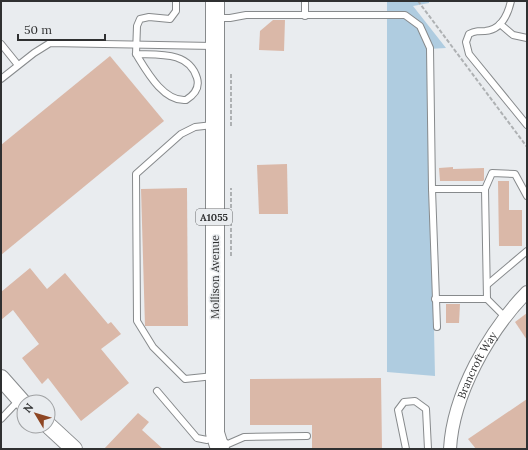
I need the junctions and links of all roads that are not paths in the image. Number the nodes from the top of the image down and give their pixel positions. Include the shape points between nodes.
1 (176, 1) edge
2 (305, 1) edge
3 (511, 1) edge
4 (215, 9) edge
5 (305, 16) junction
6 (500, 24) junction
7 (527, 38) edge
8 (1, 44) edge
9 (135, 44) junction
10 (214, 46) junction
11 (136, 54) junction
12 (18, 65) junction
13 (1, 79) edge
14 (214, 125) junction
15 (527, 125) edge
16 (432, 189) junction
17 (485, 189) junction
18 (527, 196) edge
19 (527, 251) edge
20 (488, 284) junction
21 (527, 292) edge
22 (487, 299) junction
23 (435, 300) junction
24 (504, 316) junction
25 (437, 327) dead end
26 (215, 376) junction
27 (1, 378) edge
28 (157, 391) dead end
29 (16, 395) edge
30 (16, 407) edge
31 (1, 419) edge
32 (56, 433) edge
33 (307, 436) dead end
34 (215, 444) edge
35 (74, 449) edge
36 (406, 449) edge
37 (428, 449) edge
38 (450, 449) edge

1 - 9 lane via 176,10 170,19 140,19
2 - 5 lane
3 - 6 lane
4 - 5 lane via 230,18 246,15
4 - 10 main road, Mollison Avenue / A1055
5 - 16 lane via 405,15 420,26 430,48
6 - 7 lane via 514,35
6 - 15 lane via 486,31 476,30 469,34 466,48
8 - 12 lane
9 - 10 lane
9 - 11 lane
9 - 12 lane via 50,44
10 - 14 main road, Mollison Avenue / A1055
11 - 11 lane via 175,56 186,61 196,73 198,88 186,100 172,98 148,72
12 - 13 lane
14 - 26 main road, Mollison Avenue / A1055
14 - 26 lane via 195,128 181,134 136,174 137,321 153,347 185,379
16 - 17 lane
16 - 23 lane
17 - 18 lane via 492,174 515,174
17 - 20 lane
19 - 20 lane
20 - 22 lane
21 - 24 street, Brancroft Way
22 - 23 lane
22 - 24 lane
23 - 25 lane
24 - 38 street, Brancroft Way via 474,366 459,404 450,438
26 - 34 main road, Mollison Avenue / A1055
27 - 29 street
28 - 34 lane via 197,438
30 - 31 lane
32 - 35 street
33 - 34 lane via 244,437 228,444
36 - 37 lane via 398,410 404,402 415,401 426,409

